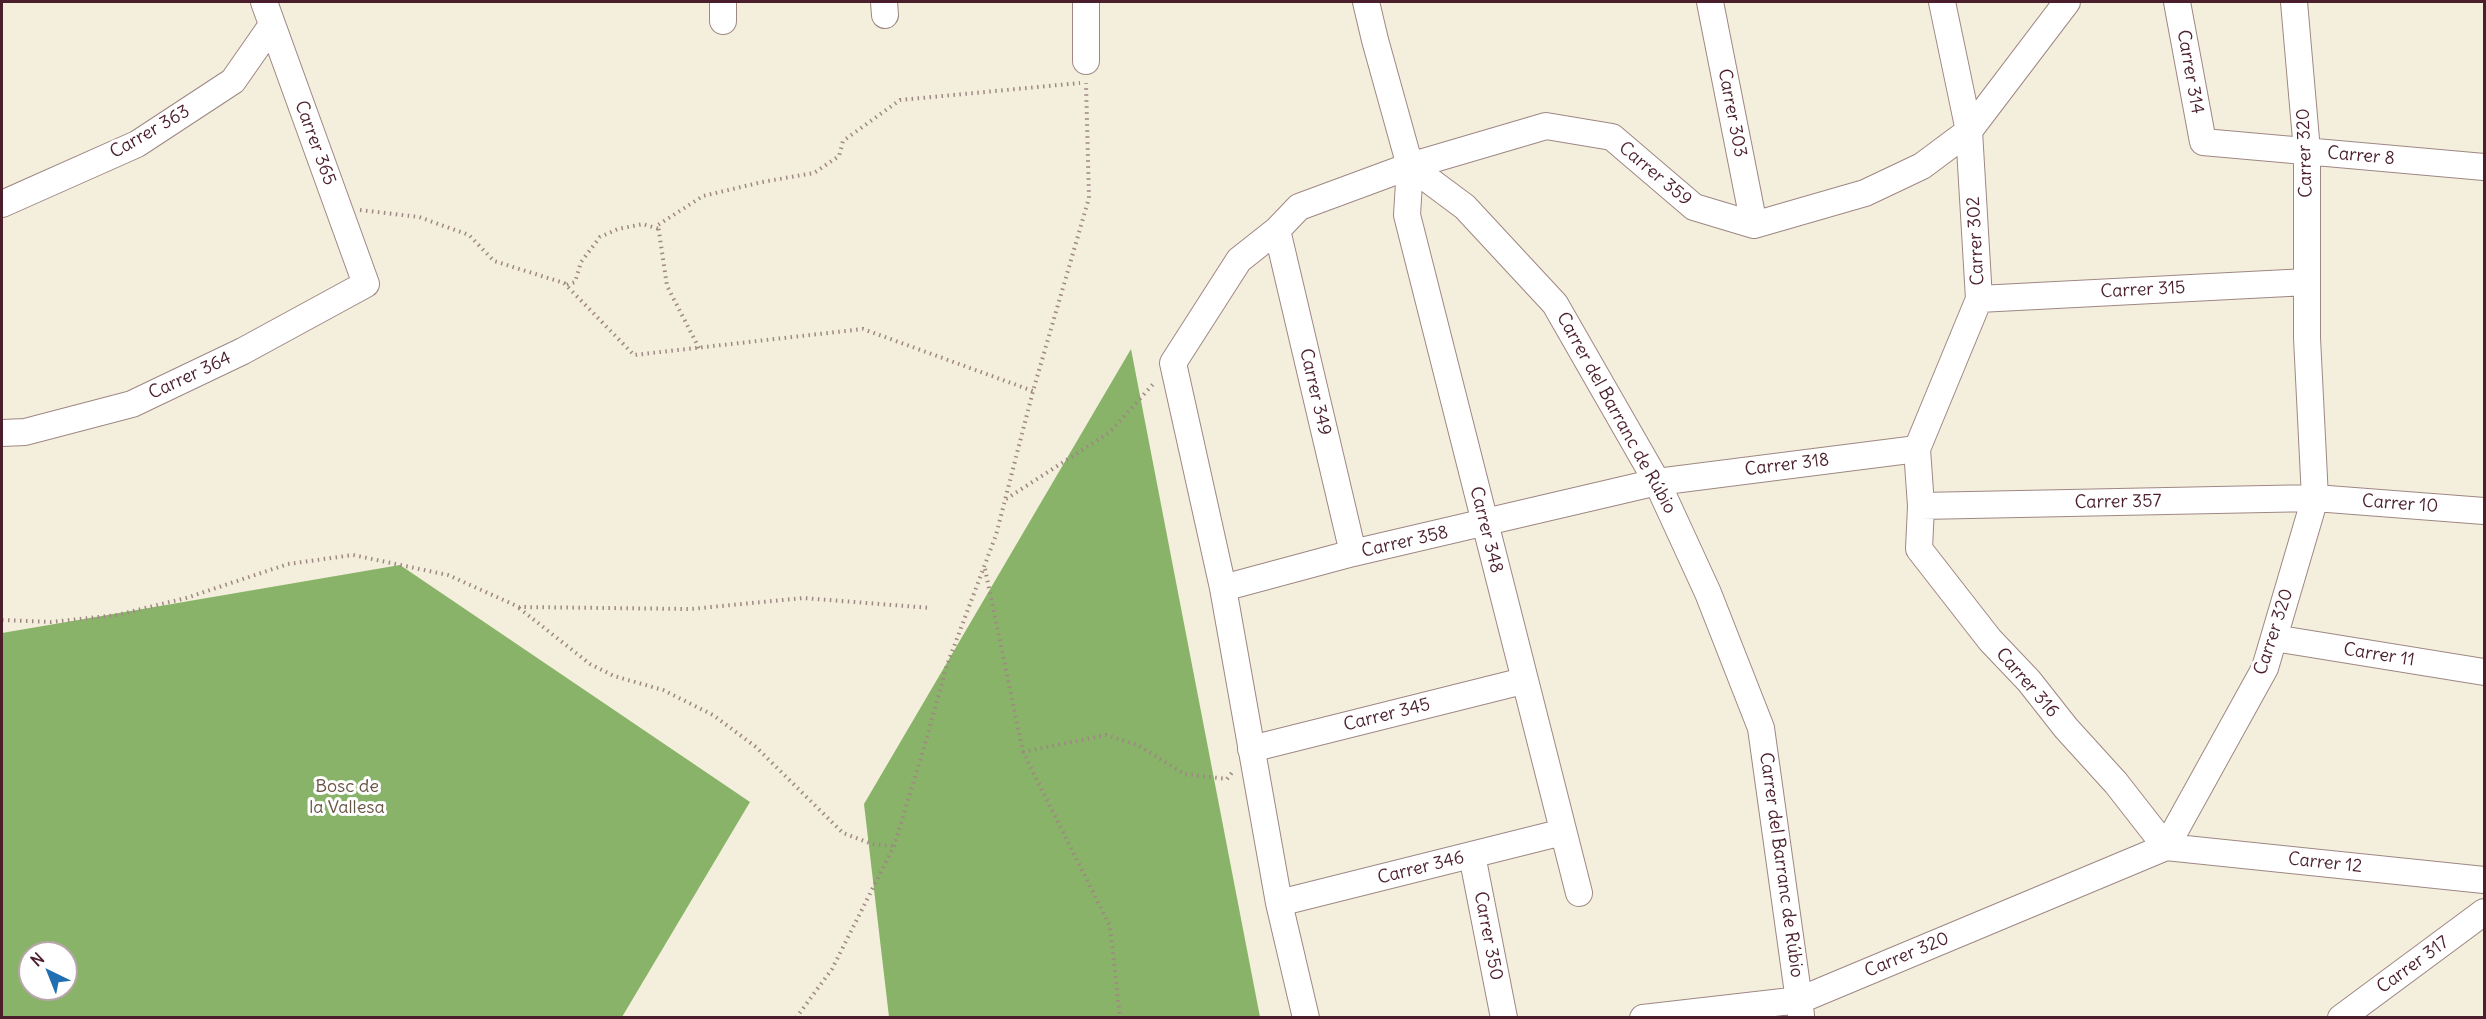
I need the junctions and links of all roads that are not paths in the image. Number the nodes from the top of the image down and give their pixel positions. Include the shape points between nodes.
1 (1086, 2) edge
2 (1366, 2) edge
3 (1710, 2) edge
4 (1942, 2) edge
5 (2067, 2) edge
6 (2177, 2) edge
7 (2294, 2) edge
8 (268, 13) edge
9 (1086, 72) road end
10 (1969, 131) junction
11 (2203, 142) joint
12 (2307, 152) junction
13 (1410, 166) junction
14 (2484, 167) edge
15 (2, 204) edge
16 (1754, 225) junction
17 (1277, 230) junction
18 (2307, 282) junction
19 (366, 284) joint
20 (1979, 299) junction
21 (2, 433) edge
22 (1917, 449) junction
23 (1658, 482) junction
24 (2315, 498) junction
25 (1921, 506) junction
26 (2484, 511) edge
27 (1485, 524) junction
28 (1353, 554) junction
29 (1223, 588) junction
30 (2274, 638) junction
31 (2484, 672) edge
32 (1524, 681) junction
33 (1251, 749) junction
34 (1563, 832) junction
35 (2166, 846) junction
36 (1472, 855) junction
37 (2484, 880) edge
38 (1578, 892) dead end
39 (1279, 903) junction
40 (2484, 912) edge
41 (1801, 1009) edge
42 (1306, 1017) edge
43 (1504, 1017) edge
44 (1643, 1017) edge
45 (2341, 1017) edge

1 - 9 street
2 - 13 street
3 - 16 street, Carrer 303
4 - 10 street, Carrer 302
5 - 10 street
6 - 11 street, Carrer 314
7 - 12 street, Carrer 320
8 - 15 street, Carrer 363 via 233,81 137,144
8 - 19 street, Carrer 365
10 - 16 street via 1922,166 1865,193
10 - 20 street, Carrer 302
11 - 12 street, Carrer 8
12 - 14 street, Carrer 8
12 - 18 street, Carrer 320
13 - 16 street, Carrer 359 via 1546,126 1612,137 1694,207
13 - 17 street, Carrer 359 via 1299,207
13 - 23 street, Carrer del Barranc de Rúbio via 1464,207 1555,304
13 - 27 street, Carrer 348 via 1407,215
17 - 28 street, Carrer 349
17 - 29 street, Carrer 359 via 1239,260 1173,363
18 - 20 street, Carrer 315
18 - 24 street, Carrer 320
19 - 21 street, Carrer 364 via 243,351 132,404 25,432
20 - 22 street, Carrer 302
22 - 23 street, Carrer 318
22 - 25 street, Carrer 302
23 - 27 street, Carrer 358
23 - 41 street, Carrer del Barranc de Rúbio via 1708,593 1761,728
24 - 25 street, Carrer 357
24 - 26 street, Carrer 10
24 - 30 street, Carrer 320
25 - 35 street, Carrer 316 via 1919,549 1990,640
27 - 28 street, Carrer 358
27 - 32 street, Carrer 348
28 - 29 street, Carrer 358
29 - 33 street
30 - 31 street, Carrer 11
30 - 35 street, Carrer 320 via 2265,668
32 - 33 street, Carrer 345
32 - 34 street, Carrer 348
33 - 39 street
34 - 36 street, Carrer 346
34 - 38 street, Carrer 348
35 - 37 street, Carrer 12
35 - 41 street, Carrer 320
36 - 39 street, Carrer 346
36 - 43 street, Carrer 350
39 - 42 street
40 - 45 street, Carrer 317
41 - 44 street, Carrer 320

